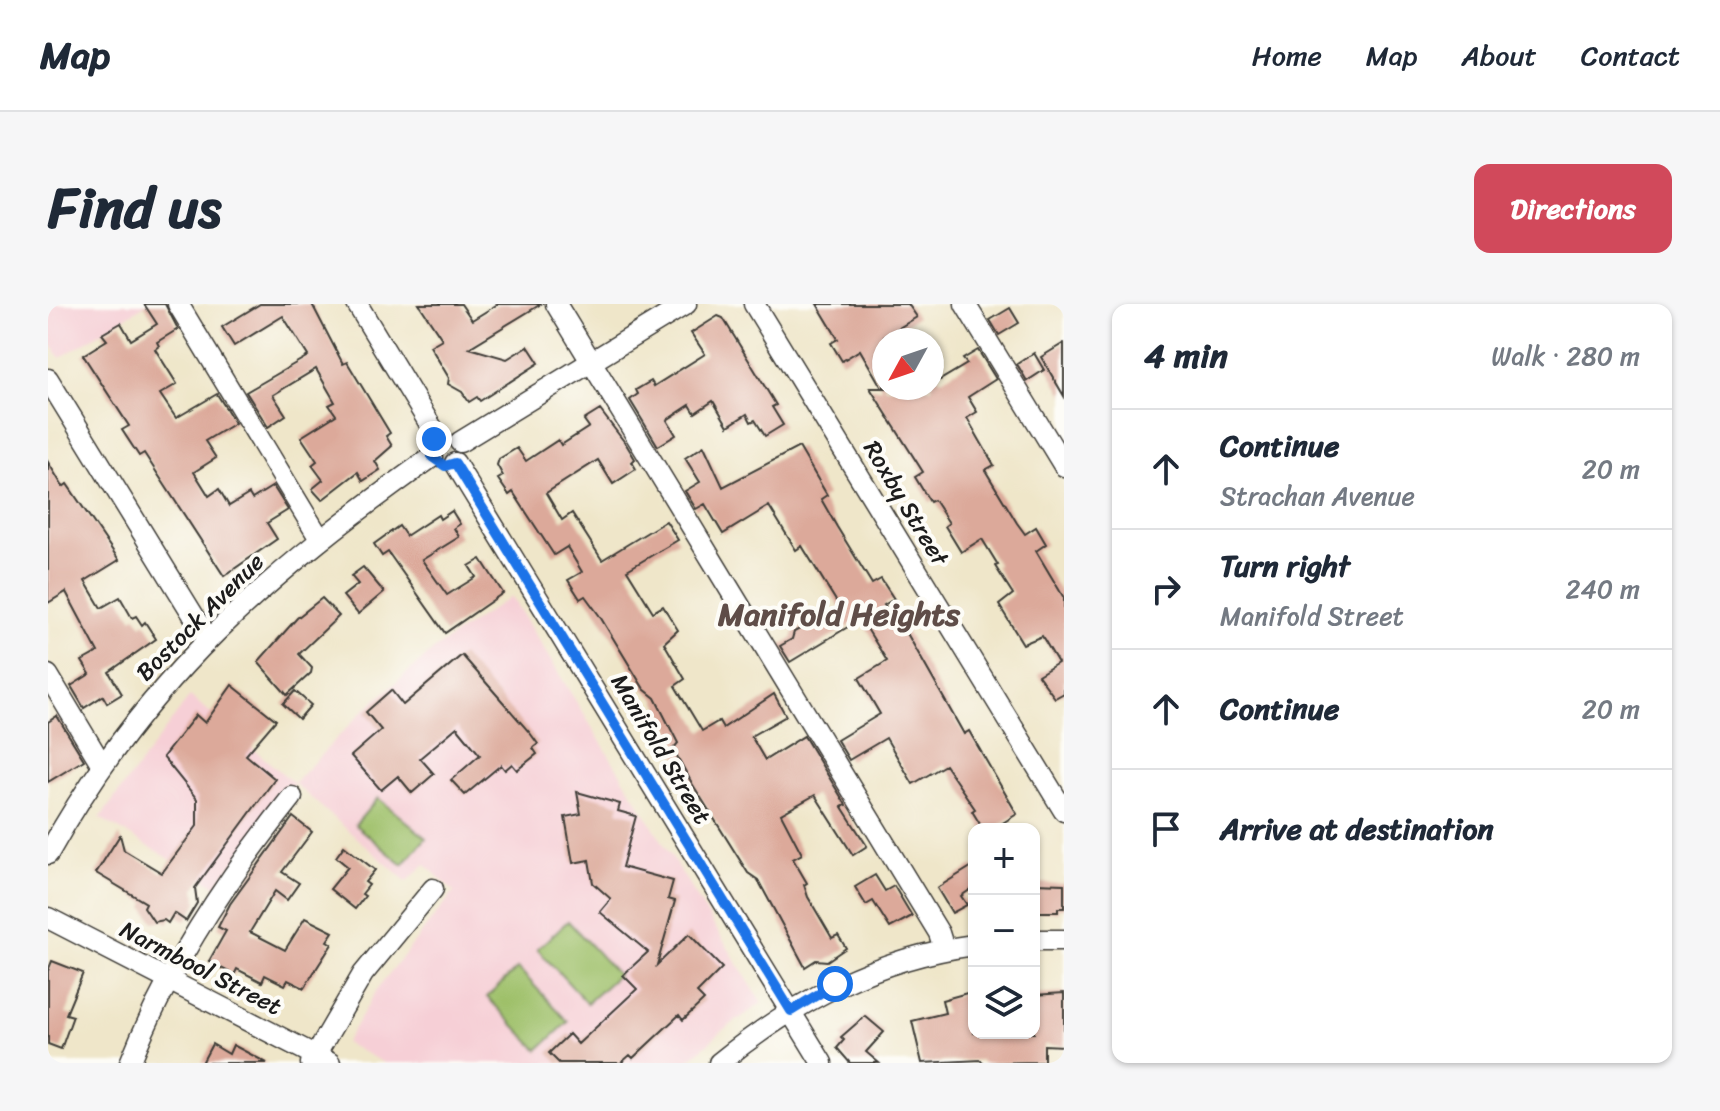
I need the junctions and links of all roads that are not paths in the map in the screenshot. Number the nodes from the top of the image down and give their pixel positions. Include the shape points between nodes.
1 (178, 304) edge
2 (357, 304) edge
3 (556, 304) edge
4 (686, 304) edge
5 (754, 304) edge
6 (965, 304) edge
7 (592, 364) junction
8 (48, 379) edge
9 (437, 436) junction
10 (460, 442) junction
11 (432, 457) junction
12 (455, 463) junction
13 (1064, 466) edge
14 (320, 539) junction
15 (208, 639) junction
16 (48, 675) edge
17 (102, 765) junction
18 (292, 797) dead end
19 (1064, 811) edge
20 (48, 854) edge
21 (433, 889) dead end
22 (48, 918) edge
23 (1040, 940) edge
24 (1064, 940) edge
25 (968, 946) edge
26 (944, 949) junction
27 (170, 983) junction
28 (791, 1011) junction
29 (319, 1060) edge
30 (130, 1063) edge
31 (719, 1063) edge
32 (822, 1063) edge

1 - 14 street
2 - 9 street
3 - 7 street
4 - 7 street
5 - 19 street, Roxby Street
6 - 13 street
7 - 10 street
7 - 26 street
8 - 15 street
9 - 10 street via 447,434
9 - 11 street via 430,448
10 - 12 street
11 - 12 street via 445,466
11 - 14 street, Bostock Avenue
12 - 28 street, Manifold Street
14 - 15 street, Bostock Avenue
15 - 17 street, Bostock Avenue
16 - 17 street
17 - 20 street, Bostock Avenue
18 - 27 street via 232,877
21 - 29 street via 363,974
22 - 27 street, Narmbool Street
23 - 24 street
25 - 26 street
26 - 28 street via 901,958 835,984
27 - 29 street, Narmbool Street
27 - 30 street
28 - 31 street
28 - 32 street, Manifold Street

